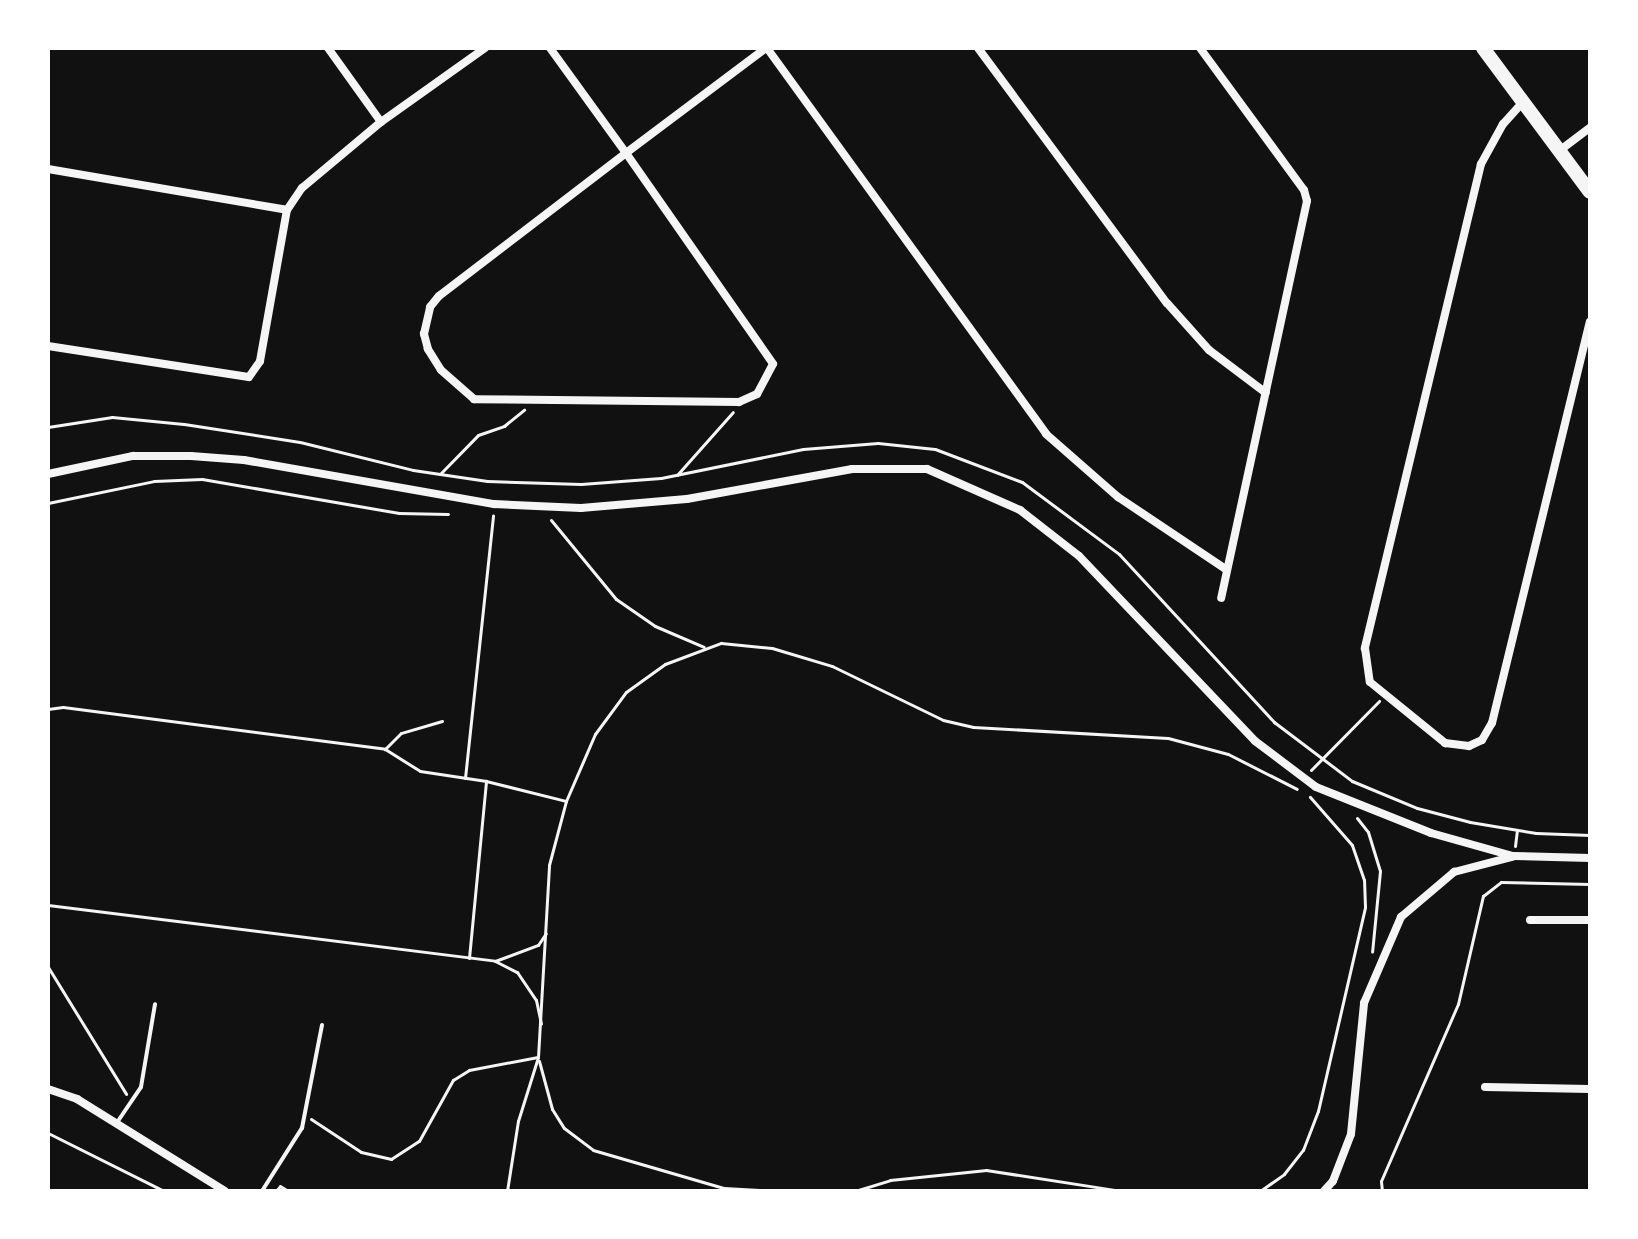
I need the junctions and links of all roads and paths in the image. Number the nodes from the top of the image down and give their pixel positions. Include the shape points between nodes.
1 (328, 48) edge
2 (485, 48) edge
3 (550, 48) edge
4 (767, 48) edge
5 (978, 48) edge
6 (1200, 48) edge
7 (1483, 48) edge
8 (1523, 102) junction
9 (381, 122) junction
10 (1590, 128) edge
11 (1559, 151) junction
12 (626, 153) junction
13 (48, 169) edge
14 (1590, 192) edge
15 (287, 210) junction
16 (1590, 322) edge
17 (48, 346) edge
18 (1266, 393) junction
19 (527, 407) dead end
20 (735, 409) dead end
21 (48, 427) edge
22 (48, 474) edge
23 (440, 474) junction
24 (677, 475) junction
25 (48, 503) edge
26 (494, 504) junction
27 (543, 506) junction
28 (448, 514) dead end
29 (1227, 570) junction
30 (1221, 598) dead end
31 (704, 647) junction
32 (1385, 696) junction
33 (48, 709) edge
34 (442, 721) dead end
35 (385, 749) junction
36 (1318, 760) junction
37 (465, 778) junction
38 (486, 781) junction
39 (566, 801) junction
40 (1348, 809) dead end
41 (1590, 835) edge
42 (1513, 856) junction
43 (1590, 858) edge
44 (1590, 884) edge
45 (48, 905) edge
46 (1530, 920) dead end
47 (1590, 920) edge
48 (547, 932) junction
49 (1371, 957) dead end
50 (469, 958) junction
51 (495, 961) junction
52 (48, 967) edge
53 (155, 1004) dead end
54 (322, 1025) dead end
55 (542, 1026) junction
56 (538, 1057) junction
57 (1485, 1087) dead end
58 (48, 1089) edge
59 (1590, 1089) edge
60 (134, 1102) junction
61 (306, 1116) junction
62 (116, 1123) junction
63 (48, 1133) edge
64 (725, 1190) edge
65 (164, 1191) edge
66 (225, 1191) edge
67 (262, 1191) edge
68 (276, 1191) edge
69 (288, 1191) edge
70 (507, 1191) edge
71 (778, 1191) edge
72 (855, 1191) edge
73 (1122, 1191) edge
74 (1260, 1191) edge
75 (1324, 1191) edge
76 (1382, 1191) edge

1 - 9 street
2 - 9 street
3 - 12 street
4 - 12 street
4 - 29 street via 1046,434 1118,497
5 - 18 street via 1167,303 1209,350
6 - 18 street via 1307,201
7 - 8 main road
8 - 11 main road
8 - 32 street via 1503,124 1481,164 1365,648 1366,673
9 - 15 street via 302,188
10 - 11 street
11 - 14 main road
12 - 12 street via 773,364 757,394 739,402 474,399 441,370 424,334 425,318 439,296
13 - 15 street
15 - 17 street via 260,361 249,377
16 - 32 street via 1492,723 1482,740 1458,747 1434,736
18 - 29 street
19 - 23 path via 504,426 478,435
20 - 24 path
21 - 23 path via 112,417 184,424 300,442
22 - 26 street via 133,456 191,456 244,460
23 - 24 path via 581,484
24 - 36 path via 803,449 878,443 935,449 1022,482 1119,554 1274,722
25 - 28 path via 154,481 202,479 399,513
26 - 27 street
26 - 37 path
27 - 31 path via 616,599 655,626
27 - 42 street via 687,499 890,466 927,469 969,484 1020,510 1079,556 1255,741 1316,787 1431,833
29 - 30 street
31 - 39 path via 665,664 626,692 595,734
31 - 74 path via 744,643 803,655 943,720 973,727 1168,738 1199,745 1264,770 1307,794 1352,845 1364,880 1365,907 1318,1111 1303,1150 1284,1174
32 - 36 path
33 - 35 path
34 - 35 path via 401,733
35 - 37 path via 420,771
36 - 41 path via 1352,781 1417,808 1536,833
37 - 38 path
38 - 39 path
38 - 50 path
39 - 48 path via 549,865
40 - 49 path via 1368,832 1380,871
42 - 43 street
42 - 75 street via 1454,872 1434,883 1401,917 1364,1003 1351,1134
44 - 76 path via 1501,882 1483,896 1458,1004 1381,1181
45 - 50 path
46 - 47 street
48 - 51 path via 538,945
48 - 55 path
50 - 51 path
51 - 55 path via 517,972 536,1000
52 - 60 path via 106,1069
53 - 60 lane via 149,1053
54 - 61 lane
55 - 56 path
56 - 61 path via 469,1070 453,1080 419,1141 391,1159 361,1152
56 - 64 path via 552,1109 564,1128 593,1150
56 - 70 path via 518,1121
57 - 59 street
58 - 62 street via 77,1099
60 - 62 lane
61 - 67 lane via 293,1148
62 - 66 street
63 - 65 path
64 - 71 path
68 - 69 path via 280,1186
72 - 73 path via 890,1180 986,1170

